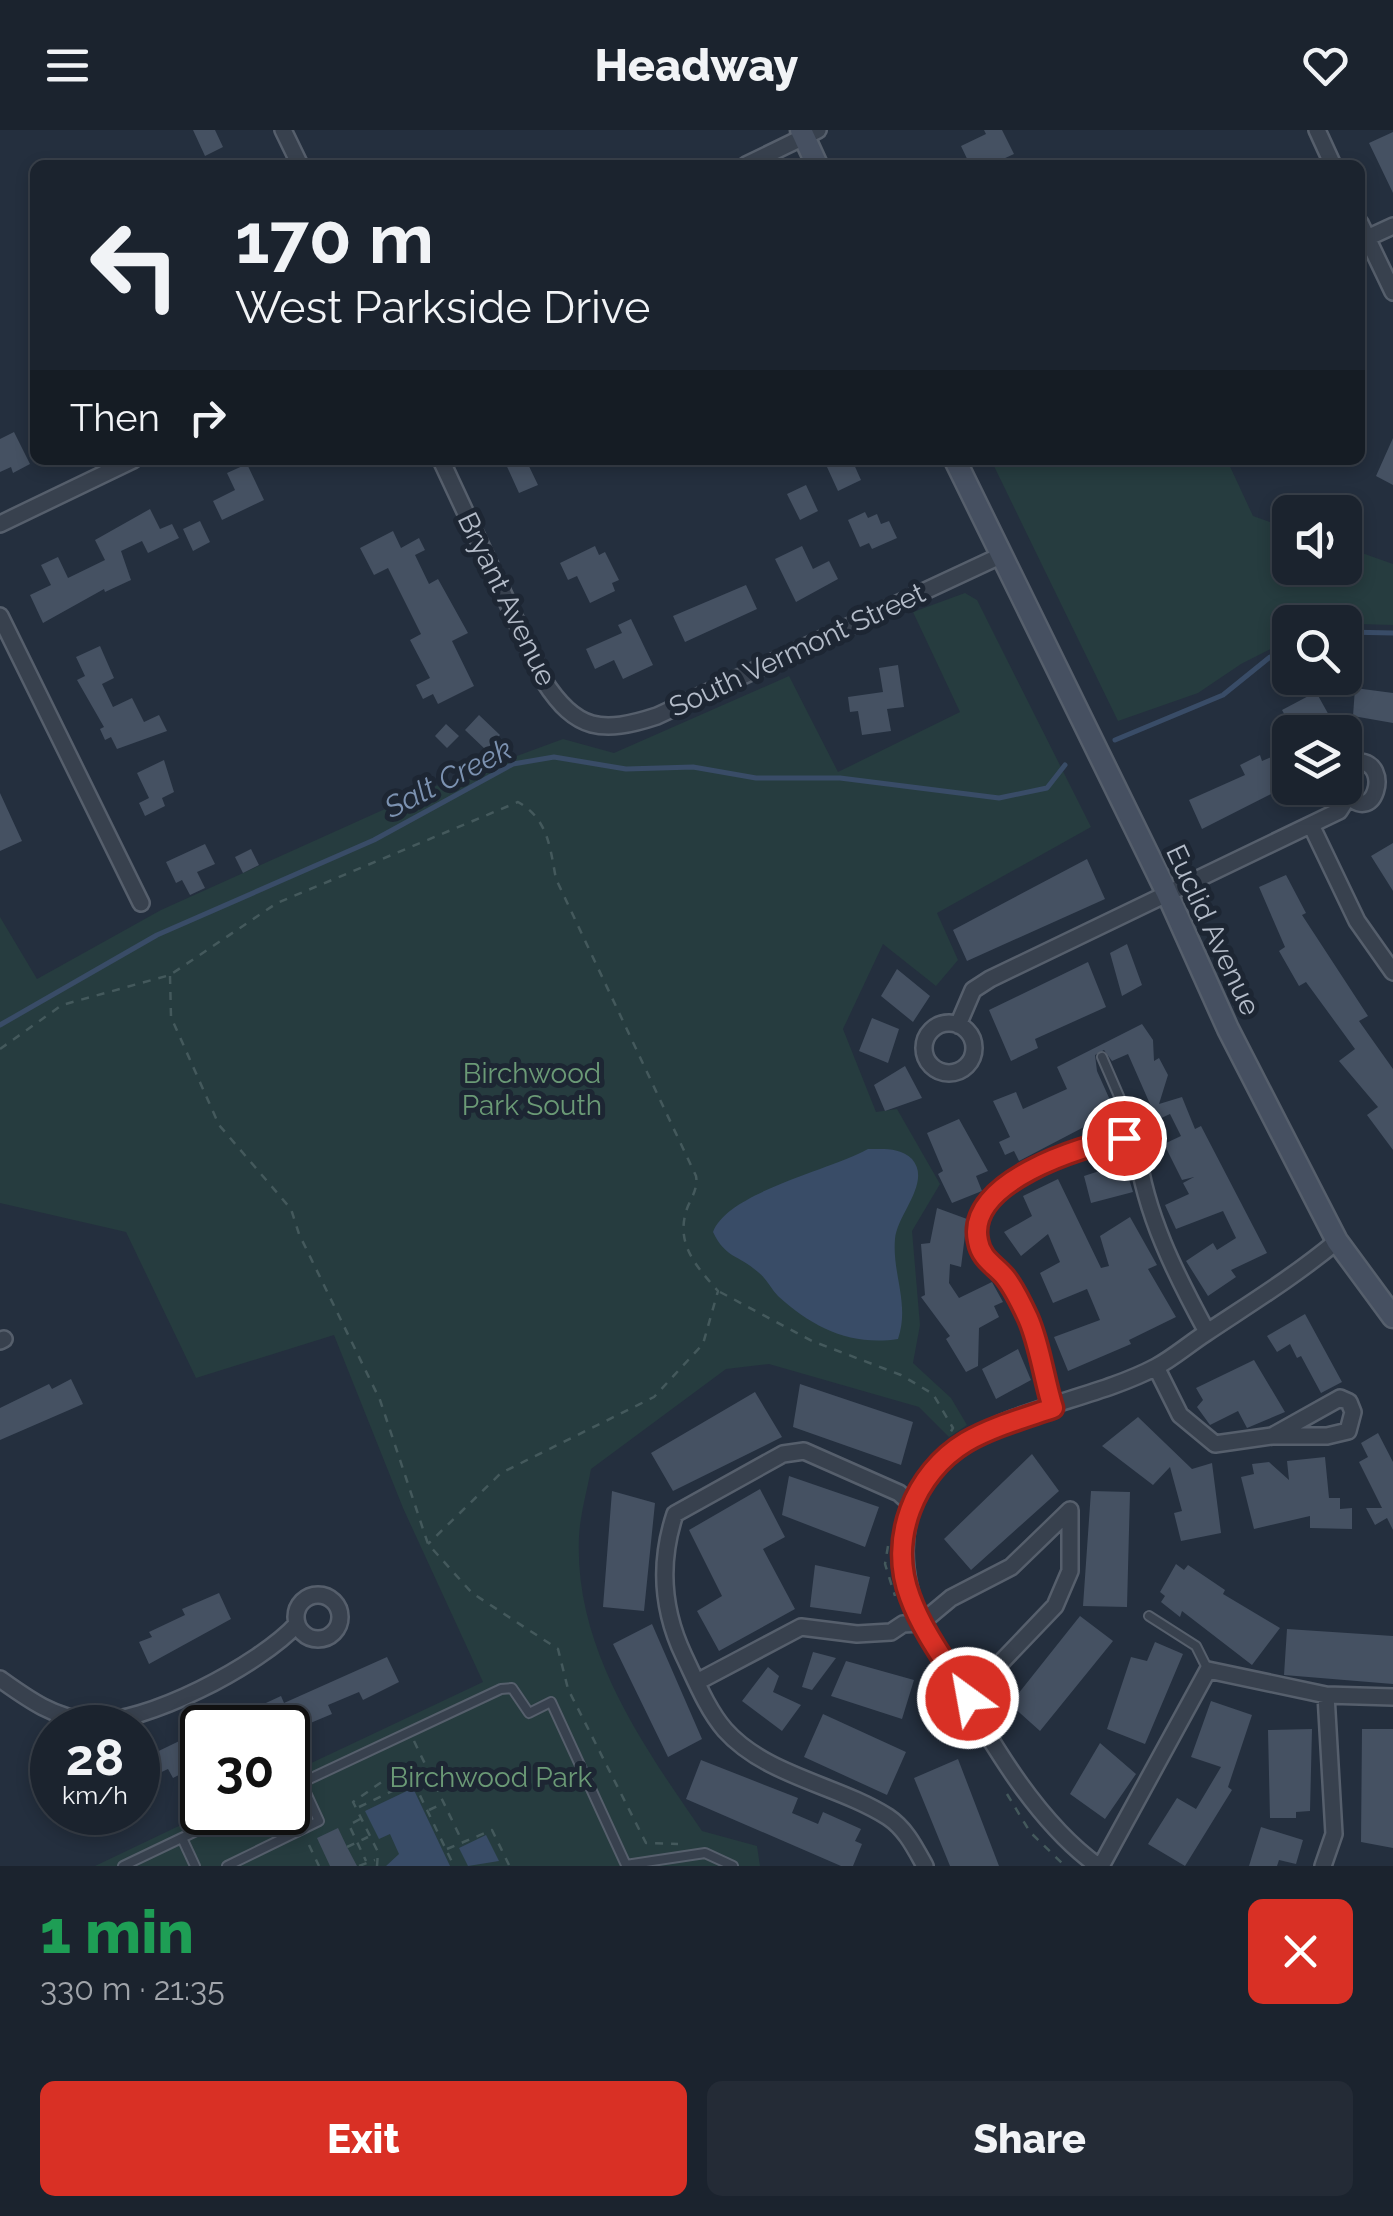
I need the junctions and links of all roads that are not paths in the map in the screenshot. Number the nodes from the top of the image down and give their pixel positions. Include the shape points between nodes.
1 (283, 130) edge
2 (1317, 130) edge
3 (808, 132) edge
4 (298, 160) edge
5 (755, 160) edge
6 (816, 160) edge
7 (1331, 160) edge
8 (1393, 226) edge
9 (1365, 230) edge
10 (1365, 232) edge
11 (1393, 292) edge
12 (123, 465) edge
13 (443, 465) edge
14 (957, 465) edge
15 (0, 524) edge
16 (1000, 556) junction
17 (0, 616) edge
18 (589, 724) joint
19 (1362, 763) edge
20 (1362, 804) edge
21 (1341, 805) edge
22 (1310, 825) junction
23 (1166, 891) junction
24 (140, 903) dead end
25 (1393, 972) edge
26 (958, 1024) dead end
27 (1102, 1056) dead end
28 (1126, 1140) junction
29 (1336, 1242) junction
30 (1393, 1316) edge
31 (1208, 1332) junction
32 (1156, 1368) junction
33 (1053, 1408) junction
34 (1272, 1436) junction
35 (910, 1503) junction
36 (1149, 1616) dead end
37 (921, 1623) junction
38 (297, 1624) dead end
39 (1208, 1670) junction
40 (697, 1682) junction
41 (1, 1683) edge
42 (1326, 1695) junction
43 (1393, 1697) edge
44 (968, 1698) junction
45 (310, 1778) edge
46 (310, 1802) edge
47 (310, 1825) edge
48 (188, 1835) edge
49 (290, 1835) edge
50 (182, 1838) junction
51 (123, 1866) edge
52 (195, 1866) edge
53 (227, 1866) edge
54 (733, 1866) edge
55 (925, 1866) edge
56 (1100, 1866) edge
57 (1323, 1866) edge

1 - 4 street
2 - 7 street
3 - 5 street
3 - 6 main road
8 - 9 street
10 - 11 street
12 - 15 street
13 - 18 street, Bryant Avenue via 544,681 564,712
14 - 16 main road, Euclid Avenue
16 - 18 street, South Vermont Street via 657,716 621,728
16 - 23 main road, Euclid Avenue
17 - 24 street
19 - 20 street via 1378,767 1385,779 1384,792
21 - 22 street
22 - 23 street
22 - 25 street via 1357,920
23 - 26 street via 990,979 974,990
23 - 29 main road, Euclid Avenue
27 - 28 lane via 1128,1117
28 - 31 street via 1137,1149 1172,1268
28 - 33 street via 1089,1144 1003,1184 980,1216 977,1240 1030,1322
29 - 30 main road, Euclid Avenue
29 - 31 street
31 - 32 street
32 - 33 street
32 - 34 street via 1180,1415 1215,1444
33 - 35 street via 964,1443
34 - 34 street via 1340,1398 1354,1412 1348,1431
35 - 37 street via 904,1567
35 - 40 street via 804,1451 783,1454 676,1514 666,1542 664,1602
36 - 39 lane via 1196,1646
37 - 40 street via 857,1634 801,1627
37 - 44 street
37 - 44 street via 951,1598 1011,1568 1070,1510 1070,1571 1055,1606
38 - 41 street via 241,1666 130,1717 70,1718
39 - 42 street
39 - 56 street
40 - 55 street via 727,1732 755,1753 888,1818 910,1838
42 - 43 street
42 - 57 street via 1334,1834
44 - 56 street via 1036,1806 1065,1842
45 - 54 lane via 512,1688 529,1713 551,1702 626,1865 705,1852
46 - 47 lane via 319,1821
48 - 50 lane
49 - 53 lane
50 - 51 lane
50 - 52 lane

